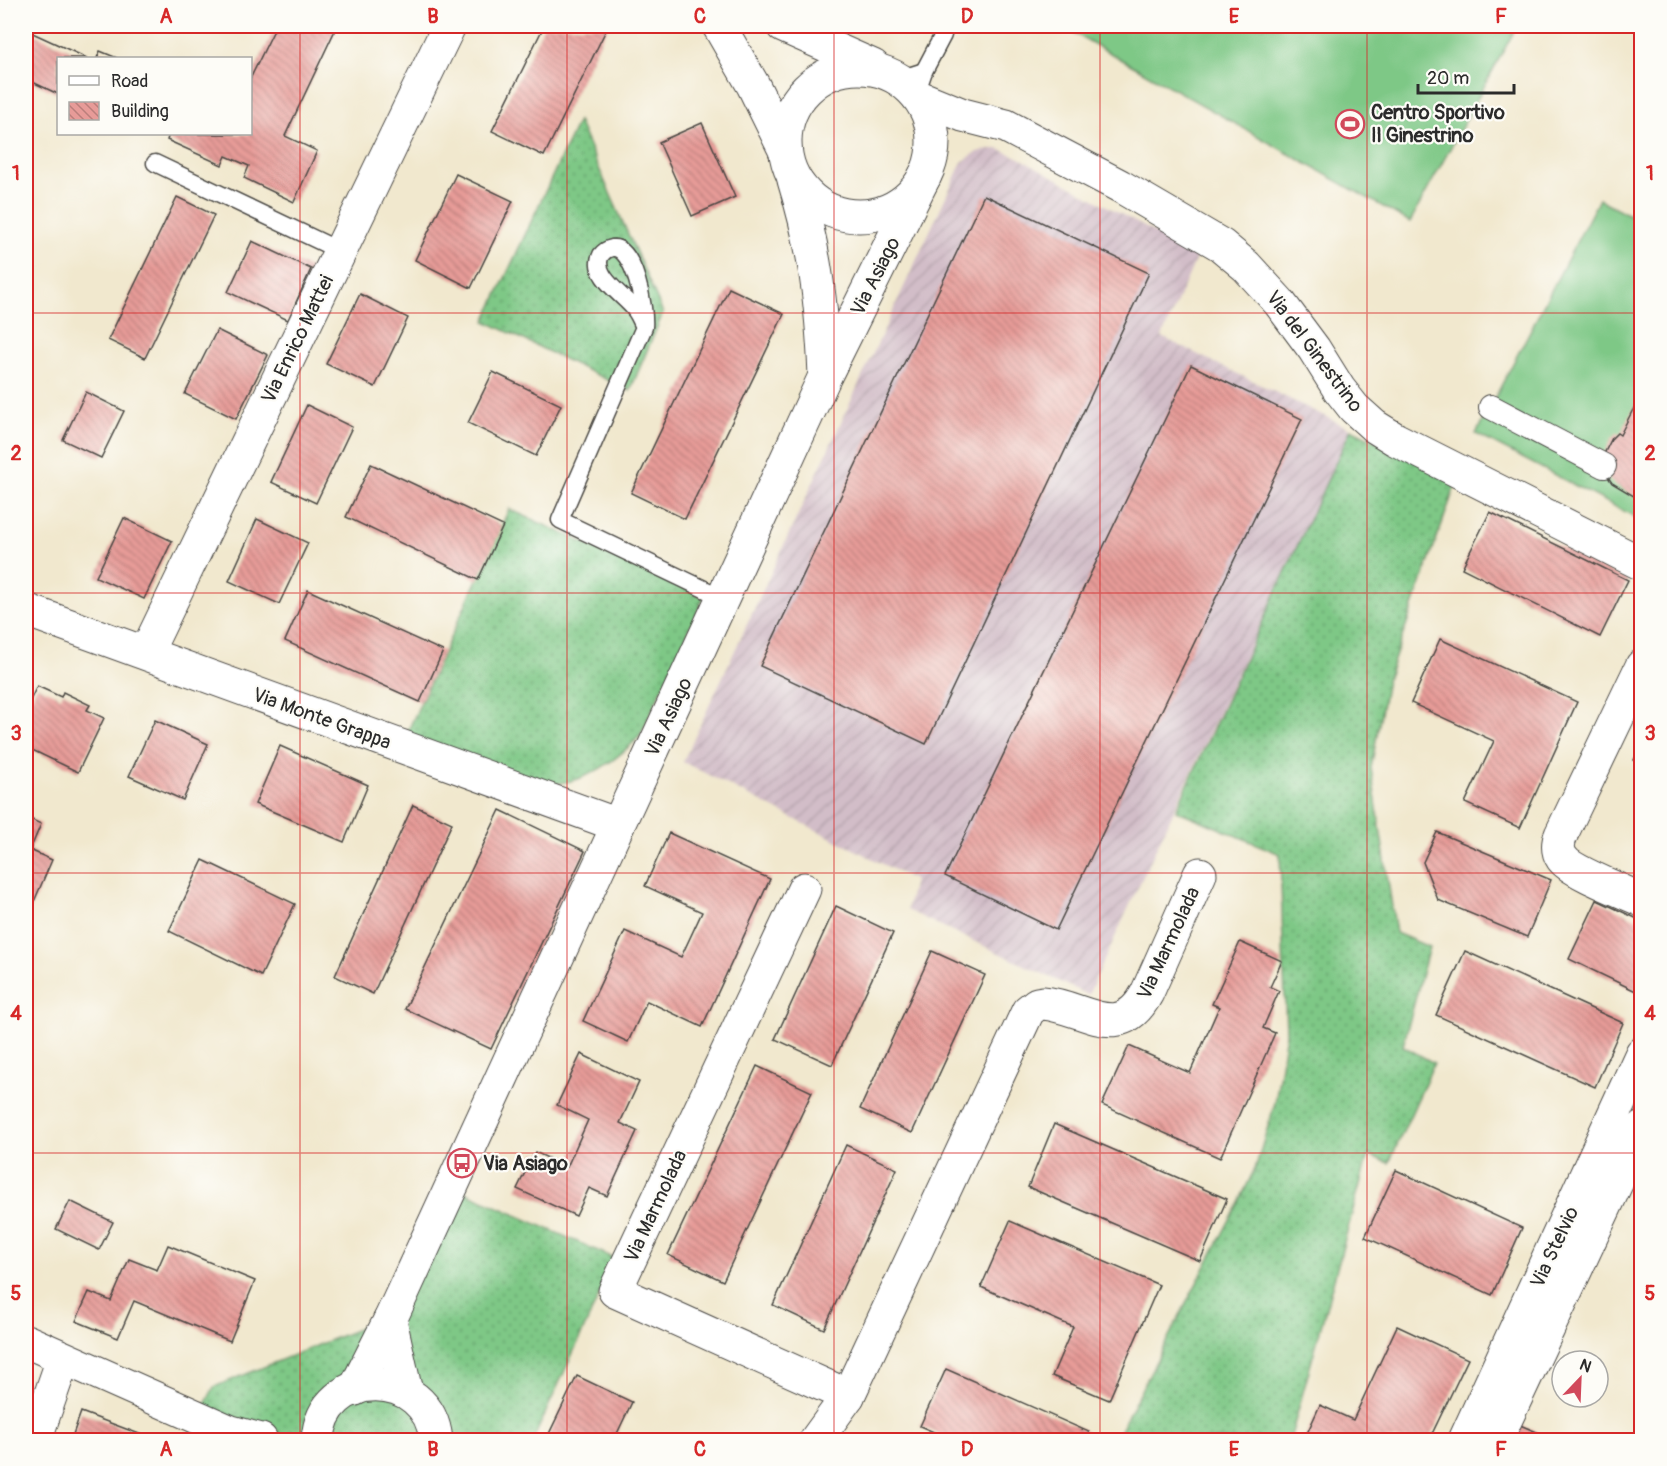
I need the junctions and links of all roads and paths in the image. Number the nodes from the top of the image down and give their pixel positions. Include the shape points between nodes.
1 (449, 26) edge
2 (719, 26) edge
3 (783, 26) edge
4 (943, 35) dead end
5 (914, 91) junction
6 (155, 163) dead end
7 (789, 163) junction
8 (926, 175) junction
9 (340, 250) junction
10 (644, 327) dead end
11 (825, 376) junction
12 (1491, 407) dead end
13 (1604, 466) dead end
14 (1641, 564) edge
15 (723, 598) junction
16 (26, 610) edge
17 (146, 653) junction
18 (1641, 666) edge
19 (618, 825) junction
20 (1200, 874) dead end
21 (804, 889) dead end
22 (1641, 900) edge
23 (1641, 1053) edge
24 (1641, 1128) edge
25 (390, 1320) junction
26 (26, 1341) edge
27 (63, 1359) junction
28 (355, 1389) junction
29 (406, 1392) junction
30 (848, 1396) junction
31 (35, 1440) edge
32 (261, 1440) edge
33 (318, 1440) edge
34 (436, 1440) edge
35 (816, 1440) edge
36 (1465, 1440) edge
37 (1496, 1440) edge

1 - 9 street, Via Enrico Mattei
2 - 7 street via 753,85
3 - 5 street
4 - 5 lane
5 - 7 street via 866,68 820,77 805,90 786,124
5 - 8 street via 933,151
5 - 14 street, Via del Ginestrino via 963,115 1006,126 1052,149 1221,245 1265,285 1295,321 1339,389 1374,426
6 - 9 lane
7 - 8 street via 807,195 820,205 858,216 874,215 900,204
7 - 11 street, Via Asiago via 816,264
8 - 11 street, Via Asiago
9 - 17 street, Via Enrico Mattei
10 - 15 lane via 560,520
11 - 15 street, Via Asiago
12 - 13 street
15 - 19 street, Via Asiago
16 - 17 street, Via Monte Grappa
17 - 19 street, Via Monte Grappa
18 - 22 street via 1558,846 1562,858 1572,867
19 - 25 street, Via Asiago
20 - 30 street, Via Marmolada via 1147,993 1129,1017 1107,1020 1050,1004 1037,1004 1028,1011
21 - 30 street, Via Marmolada via 615,1291
23 - 36 street, Via Stelvio
24 - 37 street, Via Stelvio
25 - 28 street, Via Asiago
25 - 29 street
26 - 27 street
27 - 31 street
27 - 32 street via 231,1432
28 - 29 street via 379,1384
28 - 33 street via 329,1408
29 - 34 street via 426,1411
30 - 35 street, Via Marmolada

